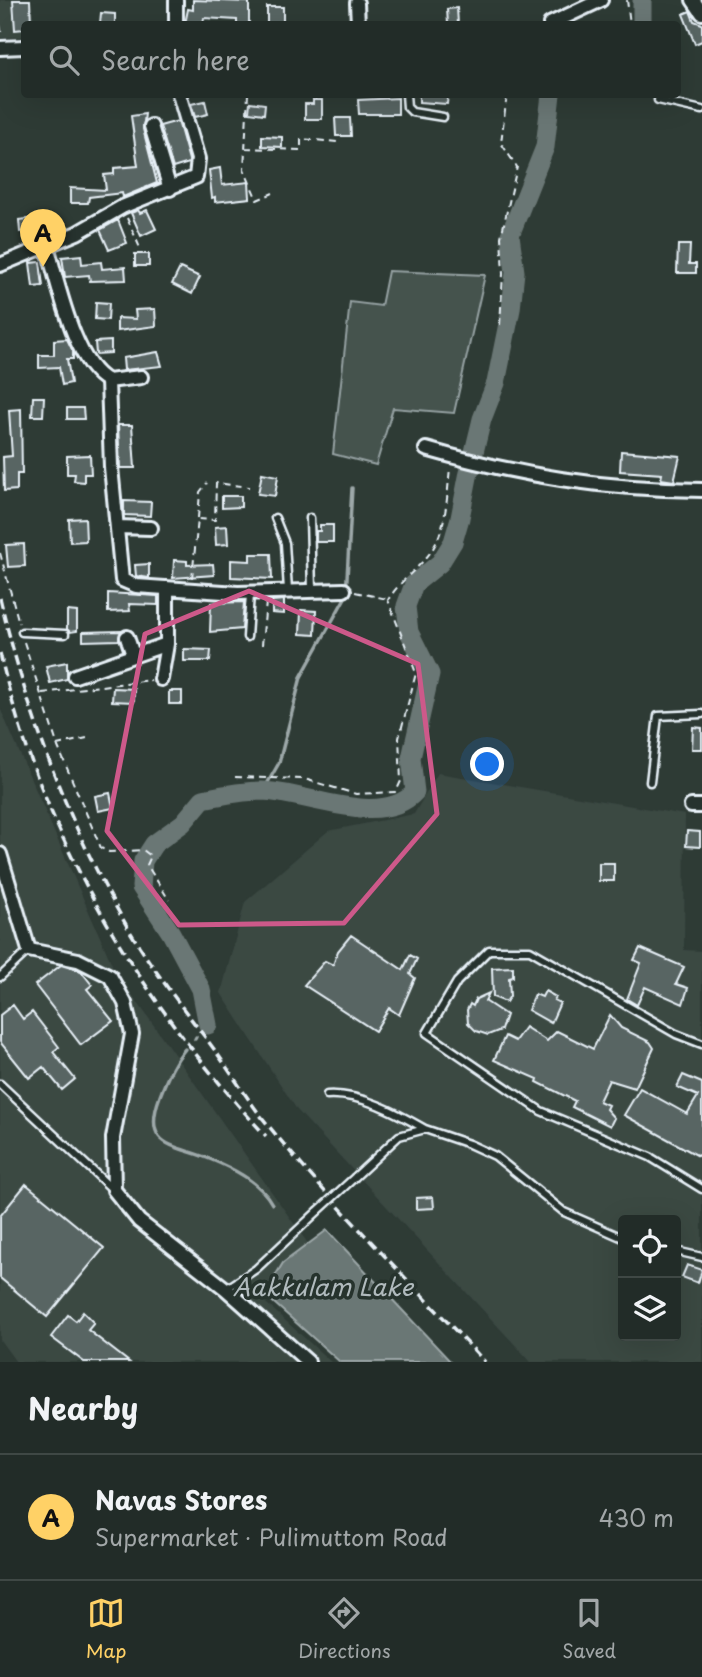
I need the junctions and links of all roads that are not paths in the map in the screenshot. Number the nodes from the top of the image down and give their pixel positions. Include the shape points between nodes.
1 (176, 0) edge
2 (601, 0) edge
3 (694, 0) edge
4 (357, 3) dead end
5 (702, 13) edge
6 (176, 21) edge
7 (358, 21) edge
8 (557, 21) edge
9 (21, 47) edge
10 (0, 48) edge
11 (180, 98) edge
12 (406, 98) edge
13 (658, 100) dead end
14 (702, 110) edge
15 (443, 117) dead end
16 (151, 126) dead end
17 (170, 189) junction
18 (47, 246) junction
19 (0, 265) edge
20 (141, 377) dead end
21 (108, 381) junction
22 (426, 449) dead end
23 (702, 490) edge
24 (275, 518) dead end
25 (310, 518) dead end
26 (117, 527) junction
27 (151, 528) dead end
28 (167, 588) junction
29 (288, 590) junction
30 (312, 590) junction
31 (344, 590) road end
32 (250, 592) junction
33 (22, 632) road end
34 (65, 634) dead end
35 (127, 637) dead end
36 (247, 637) dead end
37 (167, 644) junction
38 (133, 656) junction
39 (75, 676) dead end
40 (161, 679) road end
41 (702, 714) edge
42 (650, 782) dead end
43 (0, 854) edge
44 (29, 950) junction
45 (0, 977) edge
46 (702, 1044) edge
47 (0, 1084) edge
48 (327, 1095) dead end
49 (425, 1129) junction
50 (702, 1189) edge
51 (114, 1190) junction
52 (618, 1236) edge
53 (681, 1252) edge
54 (702, 1257) edge
55 (226, 1289) junction
56 (308, 1362) edge

1 - 6 street
2 - 8 street
3 - 5 street
4 - 7 street
9 - 10 street
11 - 17 street via 199,168 196,177
12 - 15 lane via 412,112
13 - 14 lane
16 - 17 street
17 - 18 street via 122,207
18 - 19 street
18 - 21 street via 77,341 99,376
20 - 21 street
21 - 26 street
22 - 23 street via 568,482
24 - 29 lane via 285,543
25 - 30 lane
26 - 27 street
26 - 28 street via 122,580
28 - 32 street
28 - 37 street
29 - 30 street
29 - 32 street
30 - 31 street
32 - 36 lane
33 - 34 lane
35 - 38 street
37 - 38 street
37 - 40 street
38 - 39 street
41 - 42 lane via 658,716
43 - 44 street
44 - 45 lane
44 - 51 street via 78,960 110,976 125,1003 132,1034 113,1138
46 - 50 lane via 676,1034 530,950 489,950 457,982 427,1033 541,1111 650,1157
47 - 51 lane
48 - 49 lane via 342,1094 396,1112
49 - 52 lane via 495,1156 564,1212
49 - 55 lane, bridge via 399,1136 256,1269
51 - 55 street via 139,1221
53 - 54 lane
55 - 56 street

